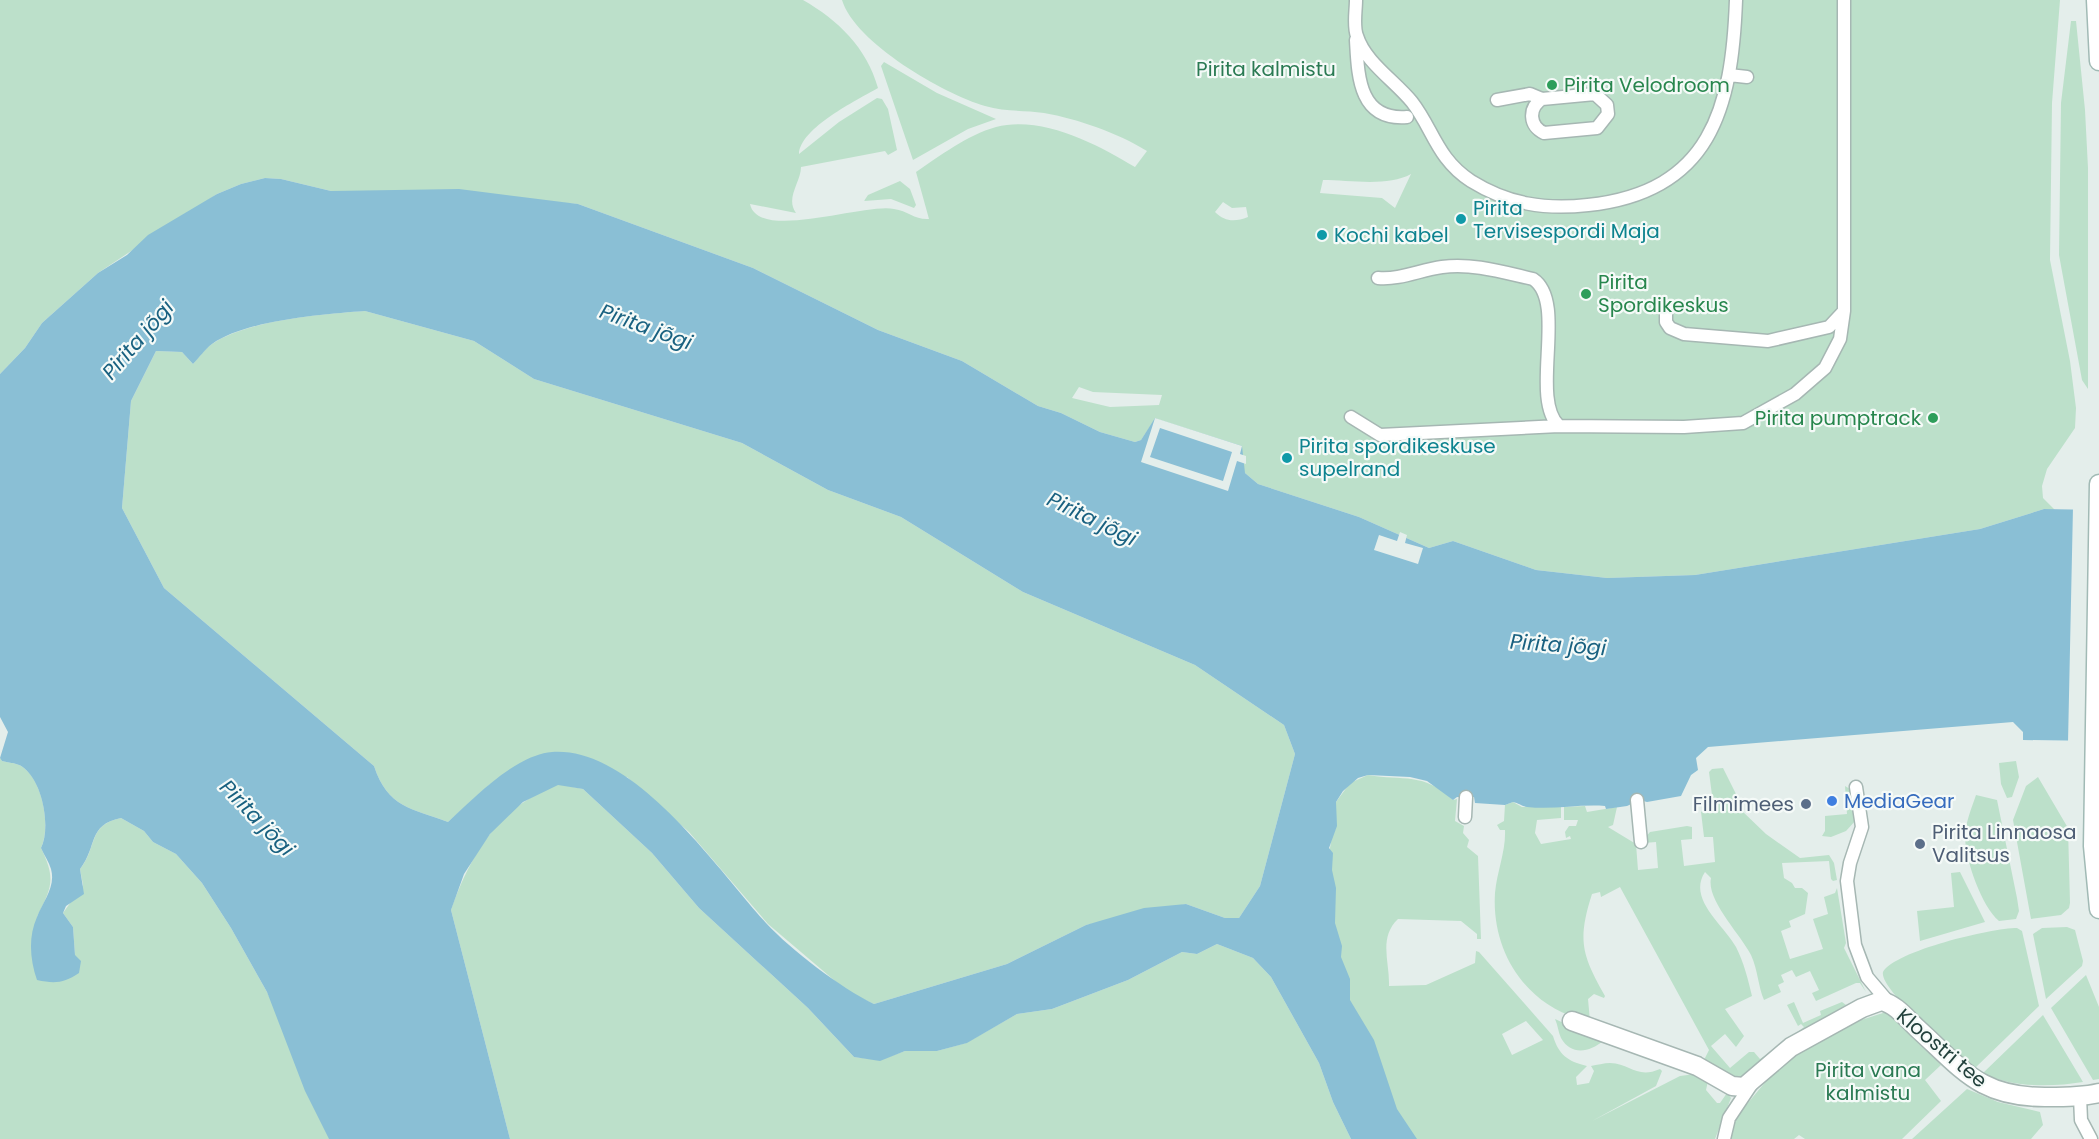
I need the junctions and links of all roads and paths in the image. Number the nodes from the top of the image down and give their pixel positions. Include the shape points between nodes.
1 (1356, 0) edge
2 (1736, 0) edge
3 (1844, 0) edge
4 (2096, 0) edge
5 (1356, 35) junction
6 (2099, 61) edge
7 (1730, 75) junction
8 (1747, 77) dead end
9 (1542, 99) junction
10 (1497, 100) dead end
11 (1407, 117) dead end
12 (1378, 278) dead end
13 (1666, 308) dead end
14 (1844, 311) junction
15 (1351, 417) dead end
16 (1559, 426) junction
17 (2099, 484) edge
18 (1857, 787) dead end
19 (1466, 797) dead end
20 (1637, 800) dead end
21 (1465, 817) dead end
22 (1641, 842) dead end
23 (2099, 909) edge
24 (1891, 1005) junction
25 (1572, 1021) dead end
26 (1755, 1080) junction
27 (2099, 1093) edge
28 (2080, 1096) junction
29 (1723, 1137) edge
30 (2091, 1139) edge

1 - 5 lane
2 - 7 lane
3 - 14 lane
4 - 6 street
5 - 7 lane via 1369,56 1411,101 1435,145 1462,173 1510,200 1544,207 1621,200 1642,194 1678,174 1696,156 1706,138
5 - 11 lane via 1359,80 1364,94 1386,115
7 - 8 lane
9 - 9 lane via 1595,94 1607,105 1608,114 1597,128 1544,133 1531,116
9 - 10 lane via 1530,94
12 - 16 lane via 1396,278 1440,267 1472,266 1533,279 1541,285 1548,325 1548,406
13 - 14 lane via 1670,328 1684,334 1768,341 1829,327
14 - 16 lane via 1840,339 1825,368 1795,394 1753,419 1713,426
15 - 16 lane via 1380,435
17 - 23 street via 2093,774 2093,852
18 - 24 lane via 1863,821 1847,881 1855,945 1867,976
19 - 21 lane
20 - 22 lane
24 - 26 street, Kloostri tee via 1874,1003 1809,1036 1782,1053
24 - 28 street, Kloostri tee via 1986,1088 2020,1097
25 - 26 street via 1697,1066 1737,1087
26 - 29 lane via 1729,1118
27 - 28 street, Kloostri tee
28 - 30 lane via 2081,1120

